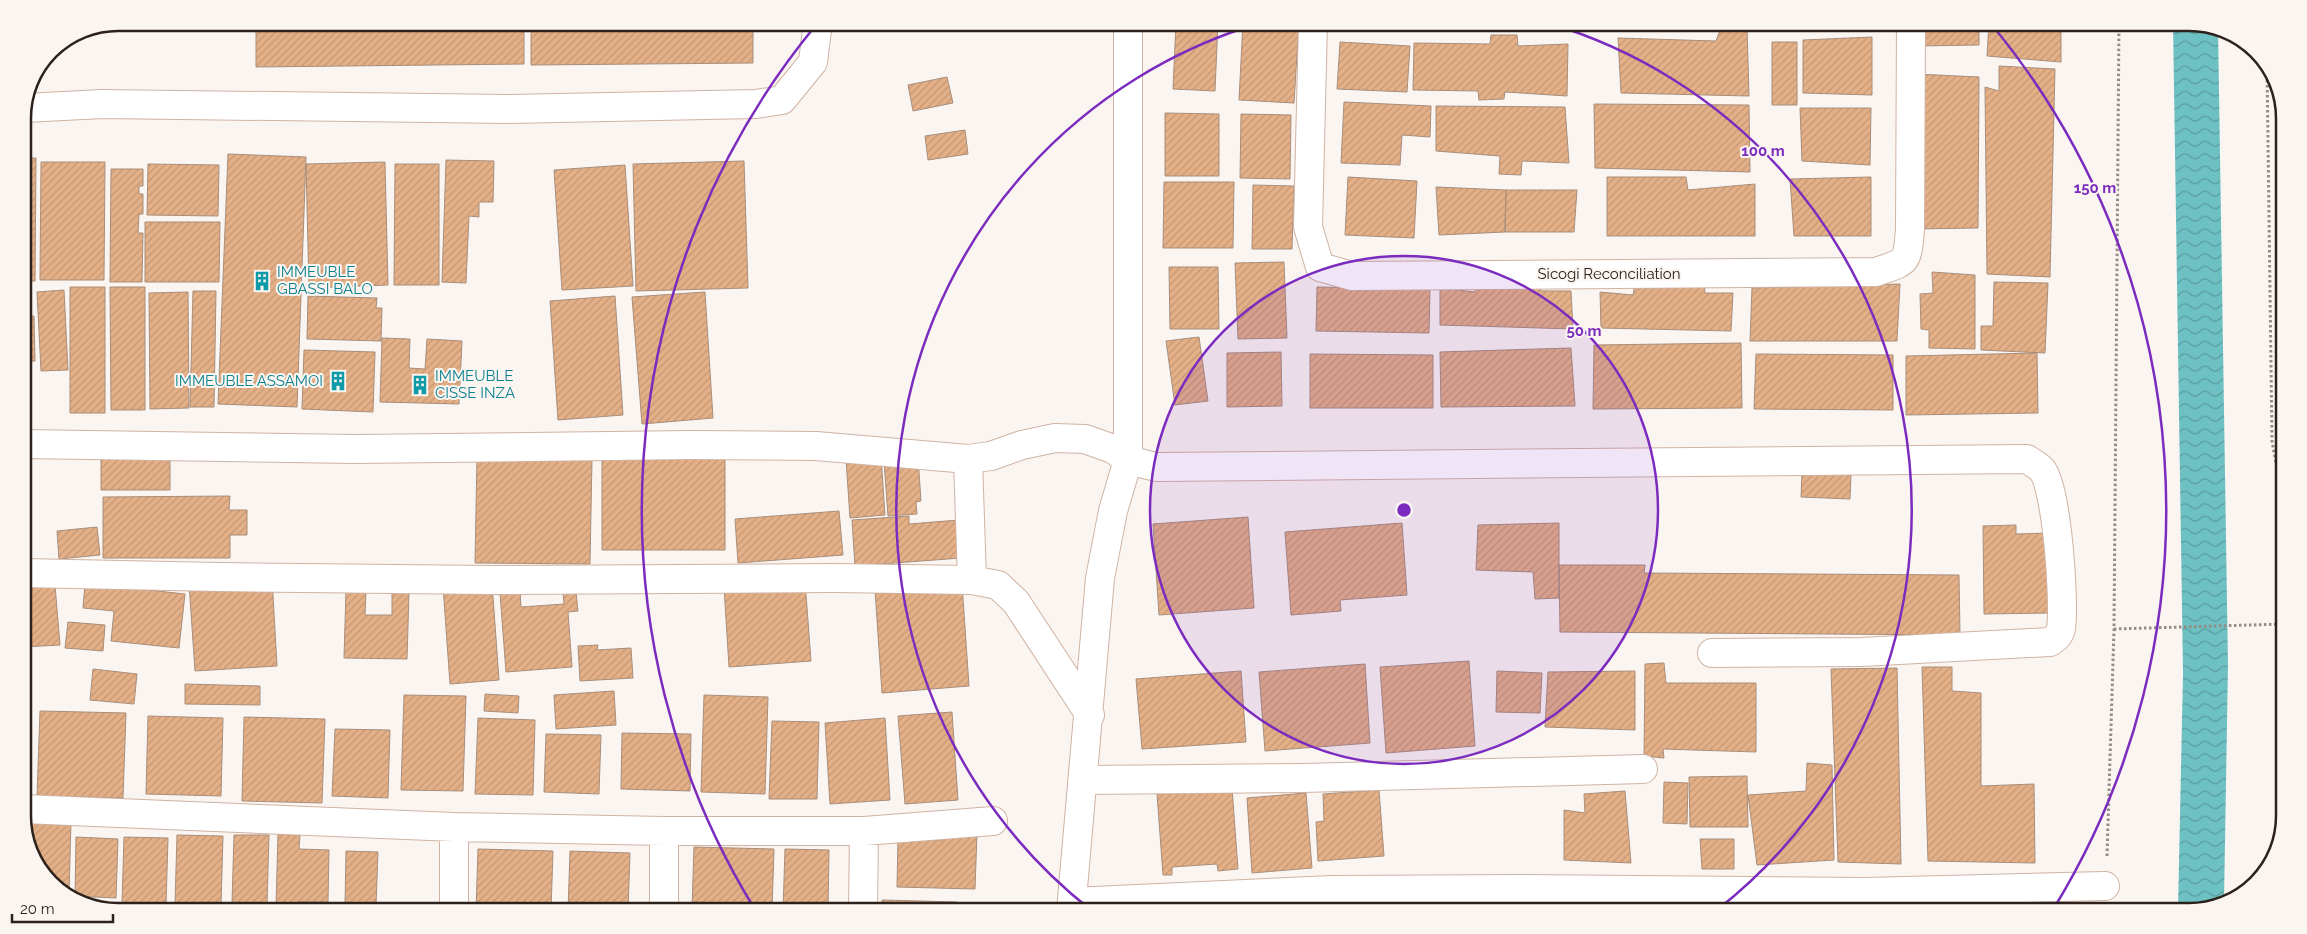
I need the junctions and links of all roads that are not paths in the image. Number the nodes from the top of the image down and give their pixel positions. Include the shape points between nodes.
1 (817, 31) edge
2 (1128, 31) edge
3 (1313, 31) edge
4 (1911, 31) edge
5 (32, 108) edge
6 (31, 444) edge
7 (968, 459) junction
8 (1128, 460) junction
9 (31, 572) edge
10 (972, 580) junction
11 (1712, 653) dead end
12 (1090, 715) junction
13 (1643, 769) dead end
14 (1084, 780) junction
15 (31, 809) edge
16 (993, 821) dead end
17 (454, 827) junction
18 (664, 831) junction
19 (864, 831) junction
20 (2106, 886) road end
21 (454, 903) edge
22 (664, 903) edge
23 (863, 903) edge
24 (1072, 903) edge
25 (1133, 903) edge

1 - 5 street via 813,62 782,100 756,104 509,109 102,104
2 - 8 street
3 - 4 street, Sicogi Reconciliation via 1308,227 1320,267 1362,276 1876,272 1902,263 1908,256 1910,230
6 - 7 street via 356,449 816,446
7 - 8 street via 1055,438 1085,439 1113,449
7 - 10 street
8 - 11 street via 1156,467 2027,459 2043,471 2052,506 2061,571 2061,627 2058,637 2050,642 1862,652
8 - 12 street via 1113,512 1100,578
9 - 10 street via 480,580
10 - 12 street via 998,585 1016,602
12 - 14 street
13 - 14 street
14 - 24 street
15 - 17 street
16 - 19 street
17 - 18 street
17 - 21 street
18 - 19 street
18 - 22 street
19 - 23 street
20 - 25 street via 1865,892 1332,890

